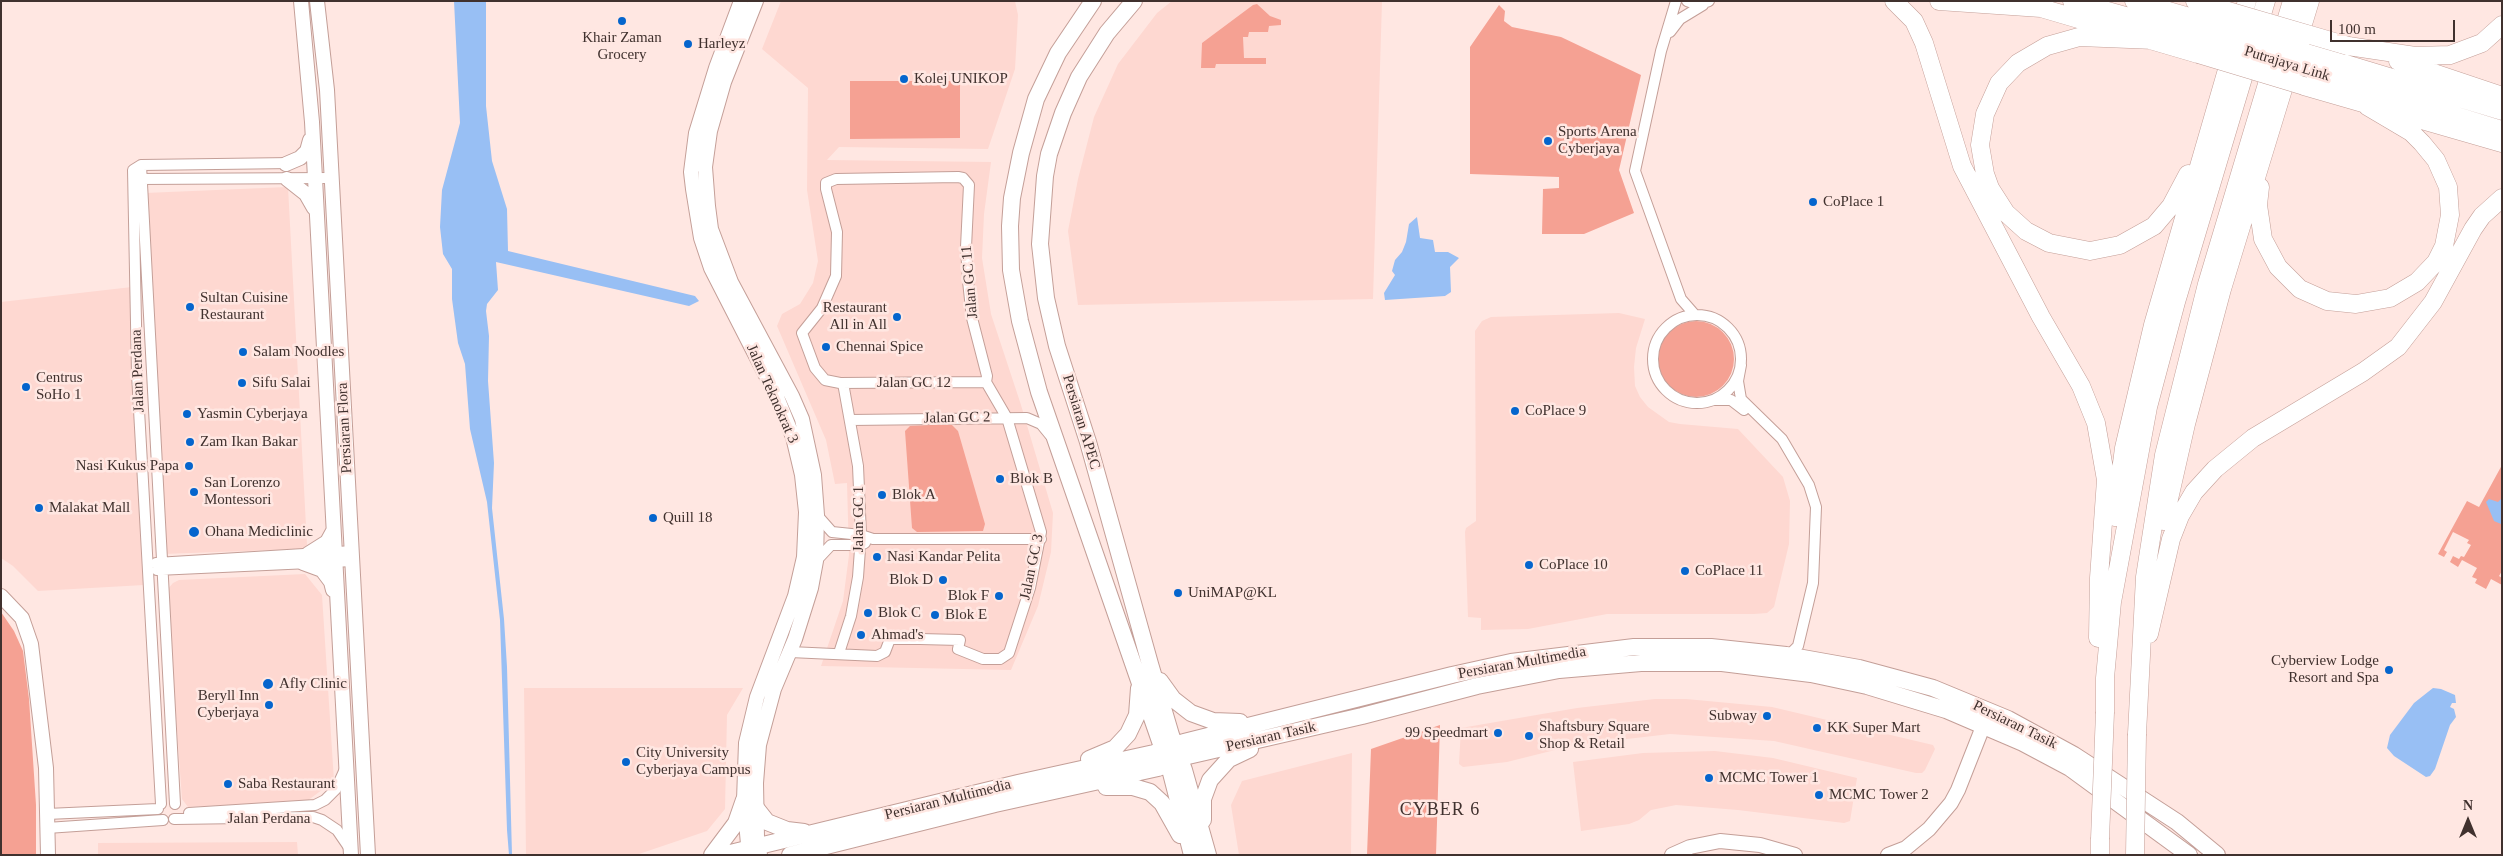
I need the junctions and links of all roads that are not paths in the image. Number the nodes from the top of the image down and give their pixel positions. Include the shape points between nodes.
1 (301, 1) edge
2 (317, 1) edge
3 (741, 1) edge
4 (756, 1) edge
5 (1077, 1) edge
6 (1093, 1) edge
7 (1117, 1) edge
8 (1134, 1) edge
9 (1676, 1) edge
10 (1687, 1) edge
11 (1894, 1) edge
12 (1939, 1) edge
13 (2072, 1) edge
14 (2134, 1) edge
15 (2195, 1) edge
16 (2246, 1) edge
17 (2266, 1) edge
18 (2292, 1) edge
19 (2310, 1) edge
20 (1706, 3) edge
21 (2502, 25) edge
22 (2201, 29) junction
23 (2155, 40) junction
24 (2348, 46) junction
25 (1661, 51) junction
26 (1058, 53) junction
27 (2301, 59) junction
28 (1080, 77) junction
29 (2502, 96) edge
30 (2367, 106) junction
31 (2502, 111) edge
32 (312, 122) junction
33 (2502, 130) edge
34 (2206, 138) junction
35 (2502, 144) edge
36 (2263, 155) junction
37 (314, 161) junction
38 (330, 161) junction
39 (286, 164) junction
40 (332, 178) junction
41 (137, 179) junction
42 (287, 179) junction
43 (315, 179) junction
44 (2502, 198) edge
45 (315, 211) junction
46 (1681, 298) junction
47 (1695, 315) junction
48 (1681, 318) junction
49 (1741, 365) junction
50 (986, 382) junction
51 (843, 383) junction
52 (1039, 392) junction
53 (1709, 401) junction
54 (1028, 417) junction
55 (1007, 418) junction
56 (850, 420) junction
57 (1055, 440) junction
58 (818, 515) junction
59 (333, 531) junction
60 (1815, 531) junction
61 (1040, 539) junction
62 (861, 540) junction
63 (353, 556) junction
64 (334, 557) junction
65 (305, 559) junction
66 (816, 561) junction
67 (162, 566) junction
68 (148, 567) junction
69 (1, 596) edge
70 (336, 598) junction
71 (2112, 602) junction
72 (2143, 611) junction
73 (166, 639) junction
74 (152, 640) junction
75 (790, 652) junction
76 (839, 653) junction
77 (1795, 660) junction
78 (2140, 663) junction
79 (1143, 667) junction
80 (2105, 678) junction
81 (169, 689) junction
82 (155, 690) junction
83 (1362, 716) junction
84 (170, 718) junction
85 (157, 719) junction
86 (1262, 722) junction
87 (1984, 724) junction
88 (1171, 755) junction
89 (346, 767) junction
90 (1018, 783) junction
91 (750, 804) junction
92 (994, 804) junction
93 (160, 806) junction
94 (176, 812) junction
95 (47, 814) junction
96 (163, 820) junction
97 (47, 828) junction
98 (812, 833) junction
99 (2100, 847) edge
100 (753, 851) edge
101 (350, 852) edge
102 (794, 854) edge
103 (48, 855) edge
104 (368, 855) edge
105 (712, 855) edge
106 (722, 855) edge
107 (1191, 855) edge
108 (1208, 855) edge
109 (1672, 855) edge
110 (1794, 855) edge
111 (1888, 855) edge
112 (2135, 855) edge
113 (2189, 855) edge
114 (2217, 855) edge

1 - 32 main road, Persiaran Flora
2 - 38 main road, Persiaran Flora via 327,90
3 - 91 main road, Jalan Teknokrat 3 via 696,134 691,172 693,189 708,262 772,388 793,437 806,512 804,558 796,596 749,724 745,758
4 - 58 main road, Jalan Teknokrat 3 via 724,82 710,131 706,167 708,206 715,242 731,282 802,419 814,475
5 - 26 main road
6 - 26 main road, Persiaran APEC
7 - 28 main road via 1086,55
8 - 28 main road, Persiaran APEC via 1108,33
9 - 25 street
10 - 20 street via 1694,5
11 - 80 highway via 1914,21 1924,43 1962,166 2081,386 2096,423 2106,480 2098,630
12 - 23 highway via 2041,8
13 - 22 highway, Putrajaya Link
14 - 22 highway, Putrajaya Link
15 - 24 highway, bridge
16 - 34 highway
17 - 71 highway via 2148,407
18 - 72 highway via 2207,284 2174,411 2149,545
19 - 36 highway
20 - 25 street via 1680,18
21 - 24 highway via 2470,49 2433,57
22 - 27 highway, Putrajaya Link, bridge
23 - 30 highway, bridge
23 - 34 highway via 2094,37 2064,40 2031,54 2006,73 1991,97 1980,144 1990,188 2006,213 2026,231 2049,243 2076,250 2104,249 2120,245 2148,230 2162,218
24 - 29 highway
25 - 46 street via 1635,171
26 - 52 main road, Persiaran APEC via 1036,99 1027,127 1016,171 1010,226 1014,292
27 - 31 highway, Putrajaya Link
27 - 33 highway, Putrajaya Link
28 - 79 main road, Persiaran APEC via 1049,154 1040,221 1043,278 1057,346 1093,459
30 - 35 highway
30 - 36 highway via 2422,143 2443,173 2450,202 2449,229 2430,271 2390,298 2356,304 2327,301 2300,289 2287,278 2263,239 2258,205
32 - 37 main road, Persiaran Flora
32 - 39 main road via 307,151
34 - 71 highway via 2153,325 2124,448 2110,552
36 - 72 highway via 2222,289 2186,424 2154,578
37 - 38 street
37 - 39 street
37 - 43 main road, Persiaran Flora
38 - 40 main road, Persiaran Flora
39 - 41 street via 141,165 133,170
40 - 43 street
40 - 63 main road, Persiaran Flora
41 - 42 street
41 - 67 street, Jalan Perdana
41 - 68 street, Jalan Perdana via 137,374
42 - 43 street
42 - 45 main road via 306,194
43 - 45 main road, Persiaran Flora
44 - 78 highway via 2482,216 2433,302 2398,347 2363,372 2253,438 2194,492 2171,539 2152,626
45 - 59 main road, Persiaran Flora
46 - 47 street
46 - 48 street
47 - 48 street
47 - 49 street via 1716,319 1732,332 1739,344
48 - 53 street via 1664,329 1656,341 1653,356 1655,372 1674,396 1691,402
49 - 53 street via 1728,390
49 - 60 street via 1738,381 1741,399 1782,439 1809,485 1816,507
50 - 51 street, Jalan GC 12
50 - 51 street, Jalan GC 11 via 972,318 968,281 966,247 970,190 966,181 958,178 836,179 826,183 837,232 836,276 822,308 802,333 815,368 822,377
50 - 55 street, Jalan GC 3
51 - 56 street, Jalan GC 1
52 - 54 street via 1036,410
52 - 57 main road, Persiaran APEC
53 - 60 street via 1731,400 1776,440 1802,487
54 - 55 street, Jalan GC 2
54 - 57 street
55 - 56 street, Jalan GC 2
55 - 61 street, Jalan GC 3 via 1040,524
56 - 62 street, Jalan GC 1 via 858,466
57 - 79 main road, Persiaran APEC
58 - 62 street via 832,532
58 - 66 main road, Jalan Teknokrat 3
59 - 64 main road, Persiaran Flora
59 - 65 main road via 327,542
60 - 77 street via 1813,583
61 - 62 street
61 - 76 street, Jalan GC 3 via 1030,588 1009,653 1003,658 972,656 958,649 960,640 890,640 880,655
62 - 66 street via 832,545
62 - 76 street, Jalan GC 1 via 851,616
63 - 64 street
63 - 104 main road, Persiaran Flora
64 - 65 street
64 - 70 main road, Persiaran Flora
65 - 67 street
65 - 70 main road via 322,570 331,582
66 - 75 main road, Jalan Teknokrat 3 via 805,610
67 - 68 street
67 - 73 street, Jalan Perdana
68 - 74 street, Jalan Perdana
69 - 95 main road via 22,618 31,644 46,768
70 - 89 main road, Persiaran Flora
71 - 80 highway
72 - 78 highway
73 - 74 street
73 - 81 street, Jalan Perdana
74 - 82 street, Jalan Perdana
75 - 76 street
75 - 91 main road, Jalan Teknokrat 3 via 764,722
77 - 83 main road, Persiaran Multimedia via 1641,663 1559,670 1477,686
77 - 86 main road, Persiaran Multimedia via 1711,647 1634,646 1569,653 1452,675
77 - 87 main road, Persiaran Tasik via 1831,677 1910,697
77 - 114 main road, Persiaran Tasik via 1859,668 1933,688 2008,719 2074,755 2176,822
78 - 112 highway, bridge
79 - 86 main road via 1191,713 1223,722
79 - 88 main road, Persiaran APEC
79 - 90 main road via 1137,715 1122,742 1103,754
80 - 99 highway, bridge
81 - 82 street
81 - 84 street, Jalan Perdana
82 - 85 street, Jalan Perdana
83 - 88 main road, Persiaran Tasik
83 - 108 main road via 1236,754 1222,766 1210,780 1203,799
84 - 85 street
84 - 94 street, Jalan Perdana
85 - 93 street, Jalan Perdana
86 - 88 main road, Persiaran Tasik
87 - 111 main road via 1951,803 1906,848
87 - 113 main road, Persiaran Tasik via 2048,755 2082,776
88 - 90 main road, Persiaran Multimedia
88 - 92 main road, Persiaran Multimedia
88 - 107 main road, Persiaran APEC
88 - 108 main road, Persiaran APEC
89 - 94 street, Jalan Perdana via 336,789 315,805
89 - 101 main road, Persiaran Flora
90 - 98 main road, Persiaran Multimedia
91 - 98 main road via 764,820 776,826
91 - 100 main road, Jalan Teknokrat 3
91 - 105 main road
92 - 102 main road, Persiaran Multimedia
92 - 107 main road via 1114,786 1140,789 1150,792 1162,803
93 - 94 street, Jalan Perdana via 169,802
93 - 95 street, Jalan Perdana
93 - 96 street, Jalan Perdana via 159,815
94 - 96 street, Jalan Perdana
94 - 101 street, Jalan Perdana via 322,820 337,830
95 - 97 main road
96 - 97 street, Jalan Perdana
97 - 103 main road
98 - 100 main road, Persiaran Multimedia
100 - 106 main road, Persiaran Multimedia
109 - 110 main road via 1690,847 1720,841 1760,845

